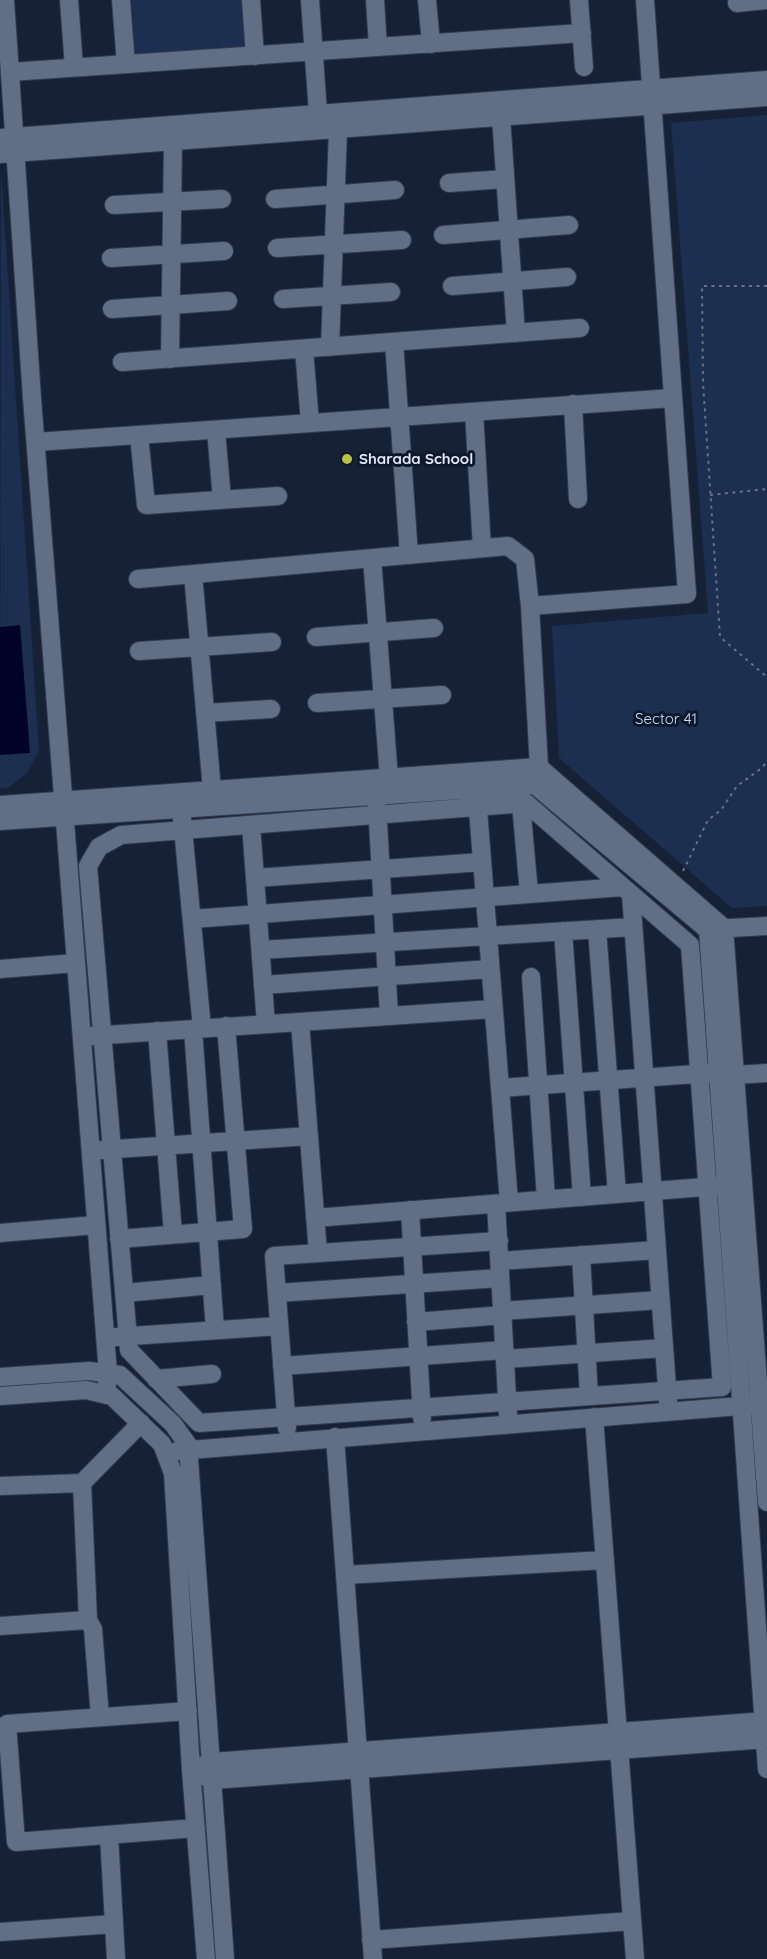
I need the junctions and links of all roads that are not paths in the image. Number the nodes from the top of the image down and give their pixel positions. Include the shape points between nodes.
1 (5, 0) edge
2 (69, 0) edge
3 (121, 0) edge
4 (251, 0) edge
5 (310, 0) edge
6 (375, 0) edge
7 (427, 0) edge
8 (579, 0) edge
9 (645, 0) edge
10 (767, 0) edge
11 (737, 3) dead end
12 (582, 33) junction
13 (431, 44) junction
14 (378, 47) junction
15 (314, 52) junction
16 (255, 56) junction
17 (126, 64) junction
18 (74, 67) junction
19 (584, 67) dead end
20 (10, 72) junction
21 (767, 80) edge
22 (767, 97) edge
23 (651, 98) junction
24 (501, 117) junction
25 (319, 123) junction
26 (338, 130) junction
27 (173, 142) junction
28 (7, 145) edge
29 (506, 179) junction
30 (449, 183) dead end
31 (395, 190) dead end
32 (336, 195) junction
33 (222, 199) dead end
34 (275, 199) dead end
35 (172, 202) junction
36 (114, 205) dead end
37 (569, 225) dead end
38 (509, 230) junction
39 (443, 235) dead end
40 (402, 240) dead end
41 (334, 244) junction
42 (277, 248) dead end
43 (224, 251) dead end
44 (171, 254) junction
45 (111, 258) dead end
46 (567, 277) dead end
47 (512, 281) junction
48 (452, 286) dead end
49 (391, 292) dead end
50 (332, 296) junction
51 (283, 299) dead end
52 (228, 300) dead end
53 (171, 305) junction
54 (111, 309) dead end
55 (580, 328) dead end
56 (516, 333) junction
57 (394, 342) junction
58 (330, 347) junction
59 (304, 349) junction
60 (170, 359) junction
61 (122, 362) dead end
62 (673, 398) junction
63 (573, 404) junction
64 (474, 412) junction
65 (399, 417) junction
66 (310, 423) junction
67 (216, 430) junction
68 (139, 435) junction
69 (36, 442) junction
70 (278, 496) dead end
71 (578, 499) dead end
72 (222, 500) junction
73 (482, 548) junction
74 (409, 555) junction
75 (372, 558) junction
76 (193, 574) junction
77 (138, 579) dead end
78 (530, 606) junction
79 (434, 628) dead end
80 (378, 632) junction
81 (316, 637) dead end
82 (272, 642) dead end
83 (200, 647) junction
84 (139, 651) dead end
85 (442, 695) dead end
86 (383, 699) junction
87 (317, 703) dead end
88 (271, 709) dead end
89 (205, 713) junction
90 (537, 776) junction
91 (388, 778) junction
92 (212, 790) junction
93 (376, 796) junction
94 (477, 798) junction
95 (521, 804) junction
96 (0, 805) edge
97 (64, 808) junction
98 (182, 809) junction
99 (377, 815) junction
100 (0, 822) edge
101 (251, 825) junction
102 (183, 830) junction
103 (482, 862) junction
104 (380, 869) junction
105 (255, 878) junction
106 (627, 891) junction
107 (529, 893) junction
108 (485, 896) junction
109 (382, 904) junction
110 (258, 914) junction
111 (192, 919) junction
112 (767, 926) edge
113 (633, 927) junction
114 (597, 929) junction
115 (716, 929) junction
116 (563, 931) junction
117 (488, 936) junction
118 (384, 942) junction
119 (261, 950) junction
120 (76, 963) junction
121 (0, 969) edge
122 (490, 969) junction
123 (387, 976) junction
124 (531, 977) dead end
125 (263, 985) junction
126 (494, 1009) junction
127 (389, 1016) junction
128 (300, 1022) junction
129 (266, 1024) junction
130 (226, 1026) junction
131 (197, 1028) junction
132 (157, 1031) junction
133 (102, 1035) junction
134 (82, 1036) junction
135 (767, 1073) edge
136 (699, 1074) junction
137 (727, 1074) junction
138 (644, 1078) junction
139 (609, 1080) junction
140 (574, 1083) junction
141 (538, 1085) junction
142 (500, 1088) junction
143 (309, 1136) junction
144 (236, 1141) junction
145 (201, 1143) junction
146 (166, 1145) junction
147 (112, 1149) junction
148 (90, 1150) junction
149 (717, 1186) junction
150 (652, 1191) junction
151 (617, 1194) junction
152 (582, 1197) junction
153 (546, 1199) junction
154 (502, 1203) junction
155 (410, 1210) junction
156 (315, 1218) junction
157 (96, 1225) junction
158 (208, 1232) junction
159 (0, 1233) edge
160 (173, 1234) junction
161 (119, 1239) junction
162 (498, 1241) junction
163 (412, 1247) junction
164 (657, 1250) junction
165 (318, 1253) junction
166 (581, 1255) junction
167 (758, 1256) edge
168 (500, 1269) junction
169 (414, 1284) junction
170 (212, 1285) junction
171 (124, 1293) junction
172 (277, 1293) junction
173 (660, 1300) junction
174 (584, 1305) junction
175 (503, 1313) junction
176 (416, 1322) junction
177 (279, 1326) junction
178 (215, 1330) junction
179 (128, 1336) junction
180 (105, 1338) junction
181 (664, 1348) junction
182 (587, 1353) junction
183 (505, 1355) junction
184 (418, 1356) junction
185 (282, 1366) junction
186 (108, 1374) junction
187 (212, 1374) dead end
188 (0, 1377) edge
189 (156, 1379) junction
190 (667, 1391) junction
191 (106, 1395) junction
192 (0, 1396) edge
193 (589, 1396) junction
194 (507, 1402) junction
195 (756, 1405) edge
196 (422, 1408) junction
197 (668, 1412) junction
198 (286, 1417) junction
199 (594, 1417) junction
200 (141, 1423) junction
201 (508, 1423) junction
202 (423, 1430) junction
203 (335, 1437) junction
204 (288, 1441) junction
205 (189, 1450) junction
206 (165, 1452) junction
207 (82, 1483) junction
208 (0, 1486) edge
209 (767, 1502) edge
210 (605, 1560) junction
211 (345, 1575) junction
212 (88, 1620) junction
213 (0, 1626) edge
214 (188, 1711) junction
215 (100, 1718) junction
216 (766, 1730) edge
217 (619, 1741) junction
218 (358, 1751) junction
219 (212, 1762) junction
220 (767, 1769) edge
221 (191, 1770) junction
222 (359, 1770) junction
223 (213, 1780) junction
224 (196, 1828) junction
225 (109, 1835) junction
226 (632, 1921) junction
227 (114, 1924) junction
228 (0, 1932) edge
229 (371, 1940) junction
230 (116, 1959) edge
231 (206, 1959) edge
232 (225, 1959) edge
233 (373, 1959) edge
234 (635, 1959) edge

1 - 20 street
2 - 18 street
3 - 17 street
4 - 16 street
5 - 15 street
6 - 14 street
7 - 13 street
8 - 12 street
9 - 23 street
10 - 11 street
12 - 13 street
12 - 19 street
13 - 14 street
14 - 15 street
15 - 16 street
15 - 25 street
16 - 17 street
17 - 18 street
18 - 20 street
20 - 28 street
21 - 23 street
22 - 23 street
23 - 24 street
23 - 25 street
23 - 62 street
24 - 26 street
24 - 29 street
25 - 26 street
25 - 27 street
25 - 28 street
26 - 32 street
27 - 28 street
27 - 35 street
28 - 69 street
29 - 30 street
29 - 38 street
31 - 32 street
32 - 34 street
32 - 41 street
33 - 35 street
35 - 36 street
35 - 44 street
37 - 38 street
38 - 39 street
38 - 47 street
40 - 41 street
41 - 42 street
41 - 50 street
43 - 44 street
44 - 45 street
44 - 53 street
46 - 47 street
47 - 48 street
47 - 56 street
49 - 50 street
50 - 51 street
50 - 58 street
52 - 53 street
53 - 54 street
53 - 60 street
55 - 56 street
56 - 57 street
57 - 58 street
57 - 65 street
58 - 59 street
59 - 60 street
59 - 66 street
60 - 61 street
62 - 63 street
62 - 78 street via 687,594
63 - 64 street
63 - 71 street
64 - 65 street
64 - 73 street
65 - 66 street
65 - 74 street
66 - 67 street
67 - 68 street
67 - 72 street
68 - 69 street
68 - 72 street via 146,505
69 - 97 street
70 - 72 street
73 - 74 street
73 - 78 street via 508,546 525,560
74 - 75 street
75 - 76 street
75 - 80 street
76 - 77 street
76 - 83 street
78 - 90 street
79 - 80 street
80 - 81 street
80 - 86 street
82 - 83 street
83 - 84 street
83 - 89 street
85 - 86 street
86 - 87 street
86 - 91 street
88 - 89 street
89 - 92 street
90 - 91 street
90 - 94 street
90 - 115 street
90 - 115 street via 676,887
91 - 92 street
92 - 97 street
93 - 94 street
93 - 98 street
93 - 99 street
94 - 95 street
94 - 99 street
94 - 103 street
95 - 106 street via 526,803
95 - 107 street
96 - 97 street
97 - 98 street
97 - 100 street
97 - 120 street
98 - 102 street
99 - 101 street
99 - 104 street
101 - 102 street
101 - 105 street
102 - 111 street
102 - 133 street via 121,835 99,847 88,866
103 - 104 street
103 - 108 street
104 - 105 street
104 - 109 street
105 - 110 street
106 - 107 street
106 - 113 street
106 - 136 street via 690,945
107 - 108 street
108 - 109 street
108 - 117 street
109 - 110 street
109 - 118 street
110 - 111 street
110 - 119 street
111 - 131 street
112 - 115 street
113 - 114 street
113 - 138 street
114 - 116 street
114 - 139 street
115 - 137 street
116 - 117 street
116 - 140 street
117 - 118 street
117 - 122 street
118 - 119 street
118 - 123 street
119 - 125 street
120 - 121 street
120 - 134 street
122 - 123 street
122 - 126 street
123 - 125 street
123 - 127 street
124 - 141 street
125 - 129 street
126 - 127 street
126 - 142 street
127 - 128 street
128 - 129 street
128 - 143 street
129 - 130 street
130 - 131 street
130 - 144 street
131 - 132 street
131 - 145 street
132 - 133 street
132 - 146 street
133 - 134 street
133 - 147 street
134 - 148 street
135 - 137 street
136 - 137 street
136 - 138 street
136 - 149 street
137 - 149 street
137 - 167 street
138 - 139 street
138 - 150 street
139 - 140 street
139 - 151 street
140 - 141 street
140 - 152 street
141 - 142 street
141 - 153 street
142 - 154 street
143 - 144 street
143 - 156 street
144 - 145 street
144 - 158 street via 243,1229
145 - 146 street
145 - 158 street
146 - 147 street
146 - 160 street
147 - 148 street
147 - 161 street
148 - 157 street
149 - 150 street
149 - 190 street via 722,1387
149 - 195 street
150 - 151 street
150 - 164 street
151 - 152 street
152 - 153 street
153 - 154 street
154 - 155 street
154 - 162 street
155 - 156 street
155 - 163 street
156 - 165 street
157 - 159 street
157 - 180 street
158 - 160 street
158 - 170 street
160 - 161 street
161 - 171 street
162 - 163 street
162 - 168 street
163 - 165 street
163 - 169 street
164 - 166 street
164 - 173 street
165 - 172 street via 274,1256
166 - 168 street
166 - 174 street
167 - 195 street
168 - 169 street
168 - 175 street
169 - 172 street
169 - 176 street
170 - 171 street
170 - 178 street
171 - 179 street
172 - 177 street
173 - 174 street
173 - 181 street
174 - 175 street
174 - 182 street
175 - 176 street
175 - 183 street
176 - 184 street
177 - 178 street
177 - 185 street
178 - 179 street
179 - 180 street
179 - 189 street via 129,1350
180 - 186 street
181 - 182 street
181 - 190 street
182 - 183 street
182 - 193 street
183 - 184 street
183 - 194 street
184 - 185 street
184 - 196 street
185 - 198 street
186 - 188 street via 89,1371
186 - 191 street
186 - 205 street via 120,1375 173,1424
187 - 189 street
189 - 198 street via 199,1424
190 - 193 street
190 - 197 street
191 - 192 street via 86,1390
191 - 200 street
193 - 194 street
194 - 196 street
194 - 201 street
195 - 197 street
195 - 209 street
195 - 216 street
196 - 198 street
196 - 202 street
197 - 199 street
198 - 204 street
199 - 201 street
199 - 210 street
200 - 206 street
200 - 207 street
201 - 202 street
202 - 203 street
203 - 204 street
203 - 211 street
204 - 205 street
205 - 206 street
205 - 219 street
206 - 214 street via 173,1473
207 - 208 street
207 - 212 street
210 - 211 street
210 - 217 street
211 - 218 street
212 - 213 street
212 - 215 street via 93,1629
214 - 215 street
214 - 221 street
215 - 225 street via 7,1724 16,1842
216 - 217 street
216 - 220 street
217 - 218 street
217 - 222 street
217 - 226 street
218 - 219 street
218 - 222 street
219 - 221 street
219 - 223 street
221 - 223 street
221 - 224 street
222 - 223 street
222 - 229 street
223 - 232 street
224 - 225 street
224 - 231 street
225 - 227 street
226 - 229 street
226 - 234 street
227 - 228 street
227 - 230 street
229 - 233 street

